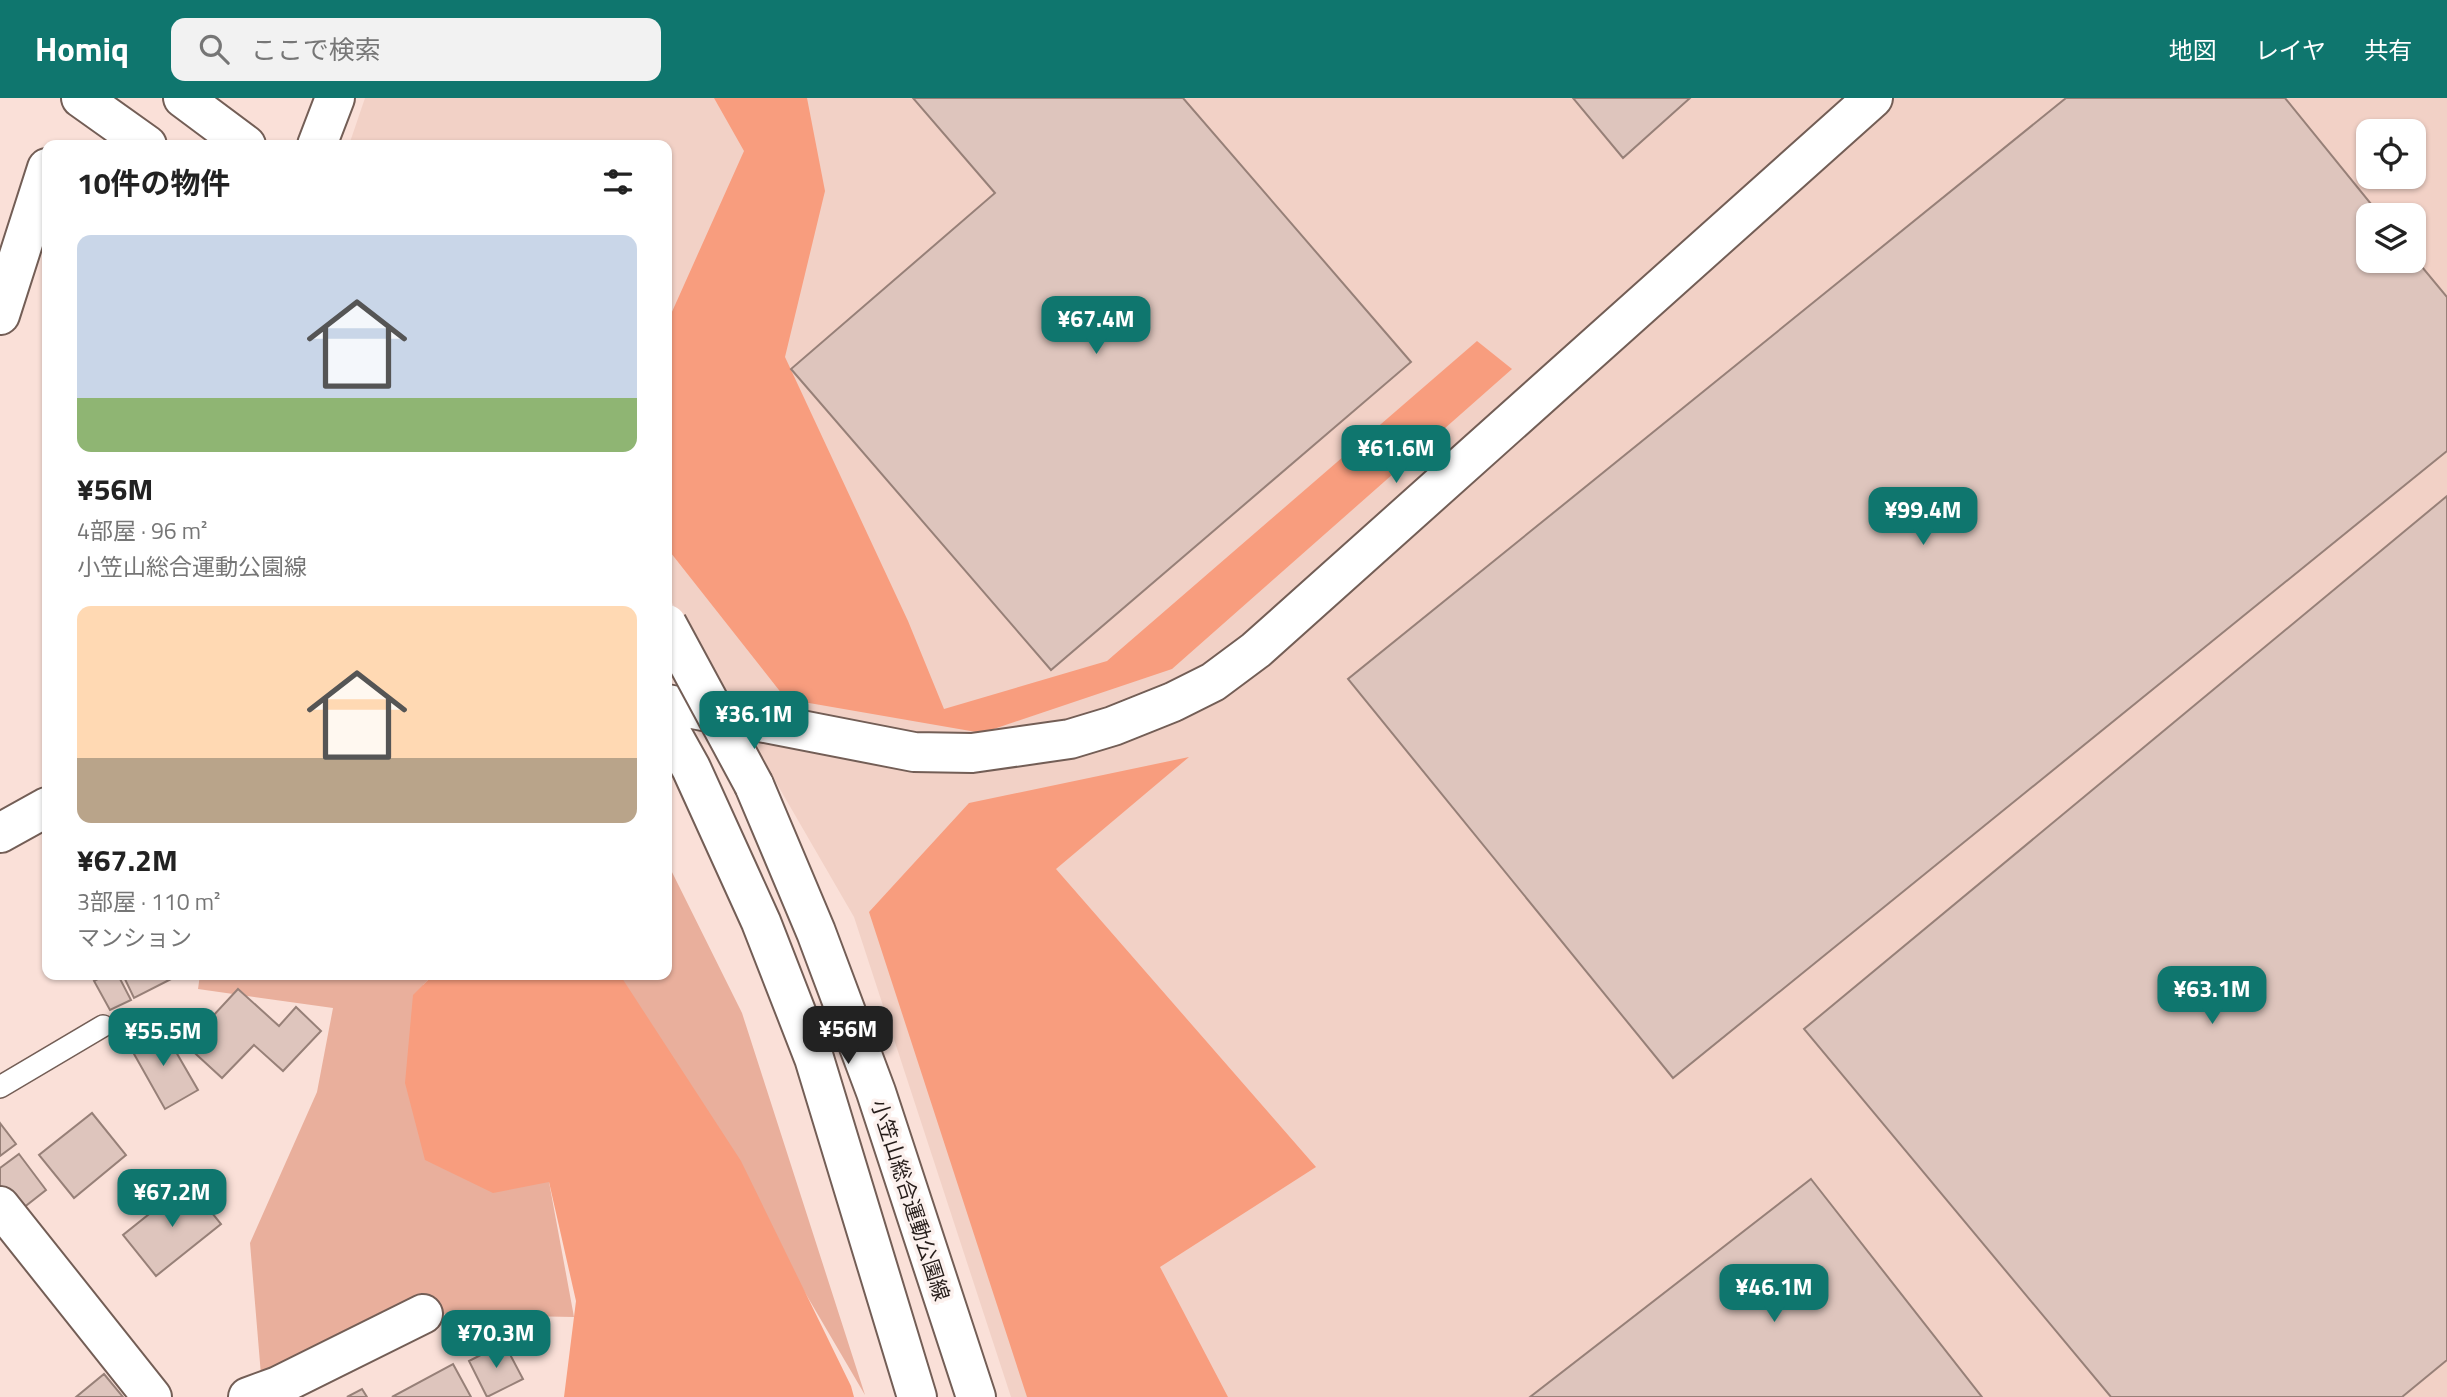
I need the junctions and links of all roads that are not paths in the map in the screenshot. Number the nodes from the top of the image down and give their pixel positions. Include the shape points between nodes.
1 (81, 98) edge
2 (183, 98) edge
3 (335, 98) edge
4 (1873, 98) edge
5 (140, 140) edge
6 (239, 140) edge
7 (319, 140) edge
8 (42, 184) edge
9 (0, 316) edge
10 (672, 633) edge
11 (672, 705) edge
12 (672, 735) edge
13 (42, 810) edge
14 (0, 832) edge
15 (103, 1026) dead end
16 (0, 1087) edge
17 (0, 1206) edge
18 (423, 1314) dead end
19 (152, 1397) edge
20 (248, 1397) edge
21 (917, 1397) edge
22 (976, 1397) edge

1 - 5 street
2 - 6 street
3 - 7 street
4 - 11 street via 1256,650 1213,682 1161,707 1070,739 972,752 915,752
8 - 9 street
10 - 22 street, 小笠山総合運動公園線, bridge via 754,785 817,932 876,1092
12 - 21 street via 761,922 814,1058
13 - 14 street
15 - 16 lane
17 - 19 street
18 - 20 street

